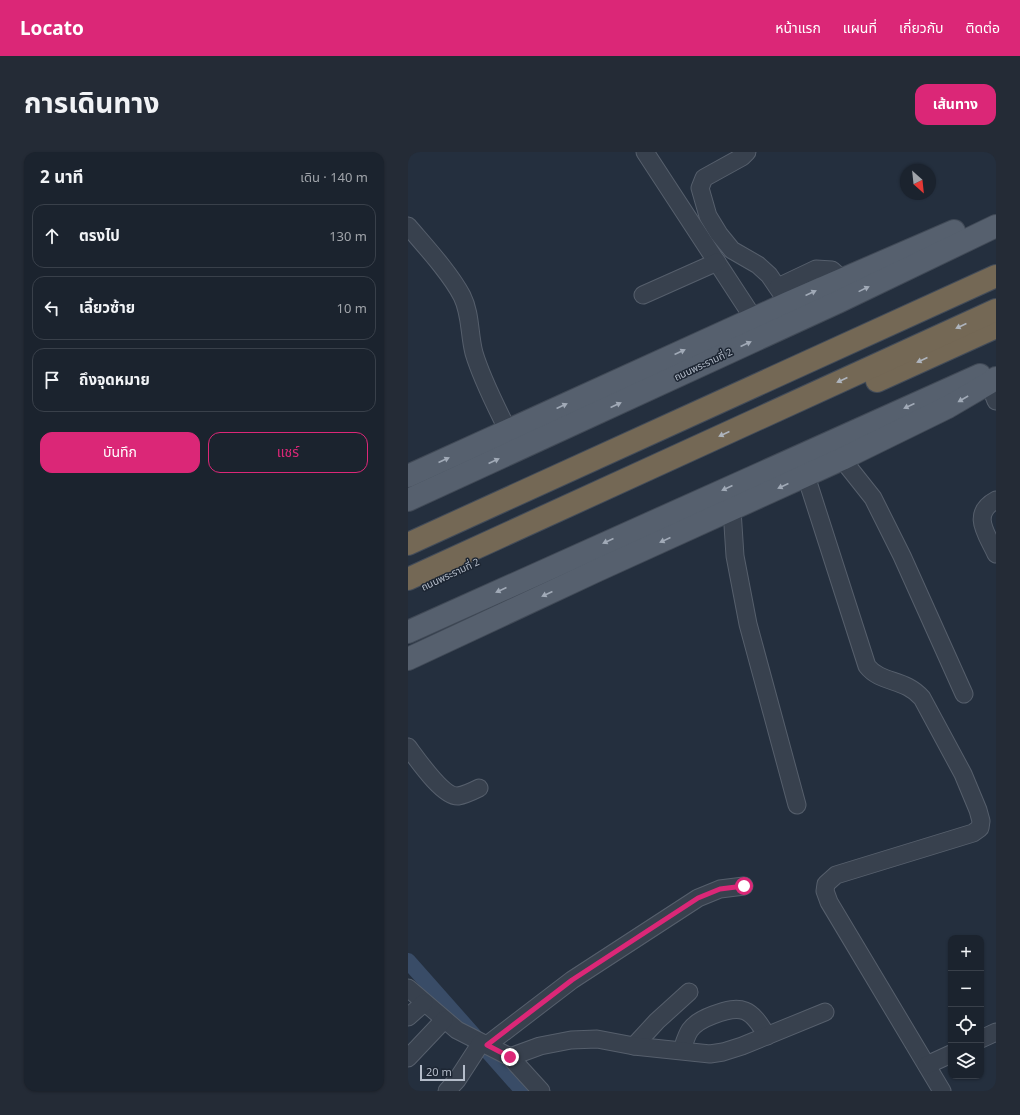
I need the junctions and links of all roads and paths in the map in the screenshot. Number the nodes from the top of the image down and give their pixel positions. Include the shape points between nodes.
1 (645, 152) edge
2 (746, 152) edge
3 (996, 215) edge
4 (408, 226) edge
5 (996, 226) edge
6 (717, 262) junction
7 (996, 271) edge
8 (996, 276) edge
9 (643, 295) dead end
10 (783, 295) junction
11 (996, 310) edge
12 (754, 319) junction
13 (996, 327) edge
14 (994, 382) edge
15 (508, 431) junction
16 (842, 459) junction
17 (408, 476) edge
18 (806, 476) junction
19 (408, 500) edge
20 (996, 500) edge
21 (732, 510) junction
22 (408, 539) edge
23 (408, 544) edge
24 (996, 554) edge
25 (408, 579) edge
26 (408, 593) edge
27 (408, 632) edge
28 (408, 659) edge
29 (964, 694) dead end
30 (408, 747) edge
31 (479, 788) dead end
32 (797, 805) dead end
33 (744, 886) dead end
34 (408, 988) edge
35 (689, 992) dead end
36 (424, 1003) junction
37 (825, 1012) dead end
38 (408, 1017) edge
39 (444, 1020) junction
40 (996, 1032) edge
41 (767, 1036) junction
42 (984, 1038) edge
43 (484, 1044) junction
44 (634, 1046) junction
45 (682, 1050) junction
46 (948, 1055) edge
47 (510, 1057) junction
48 (408, 1058) edge
49 (927, 1065) junction
50 (447, 1091) edge
51 (541, 1091) edge
52 (942, 1091) edge

1 - 6 street
2 - 10 street via 742,157 704,178 700,188 708,216 719,234 732,250 758,265 769,275
3 - 10 main road via 842,279
4 - 15 street via 462,296 468,312 474,352 483,379
19 -> 5 main road, ถนนพระรามที่ 2
6 - 9 street
6 - 12 street
7 - 22 highway
8 - 23 highway
10 - 12 main road
11 -> 25 highway
15 -> 12 main road
13 -> 26 highway, ถนนพระรามที่ 2
14 -> 16 main road
14 -> 27 main road via 575,556
17 -> 15 main road
16 - 18 main road
16 - 29 street via 873,498
18 -> 21 main road
18 - 49 street via 867,666 872,673 906,684 916,690 922,698 963,774 981,821 980,828 973,833 836,875 826,884 825,891 829,902
20 - 24 street via 982,511 981,519
21 -> 28 main road
21 - 32 street via 735,556 748,624
30 - 31 street via 449,794 458,796
33 - 43 street via 720,889 698,898 572,980
34 - 36 street
35 - 44 street via 657,1020
36 - 38 street
36 - 39 street
37 - 41 street
39 - 43 street
39 - 48 street
40 - 42 street
41 - 45 street via 723,1052 710,1054
41 - 45 street via 760,1024 749,1014 740,1008 731,1008 694,1025
43 - 47 street
43 - 50 street
44 - 45 street
44 - 47 street via 597,1039 570,1040 540,1046
46 - 49 street
47 - 51 street
49 - 52 street

